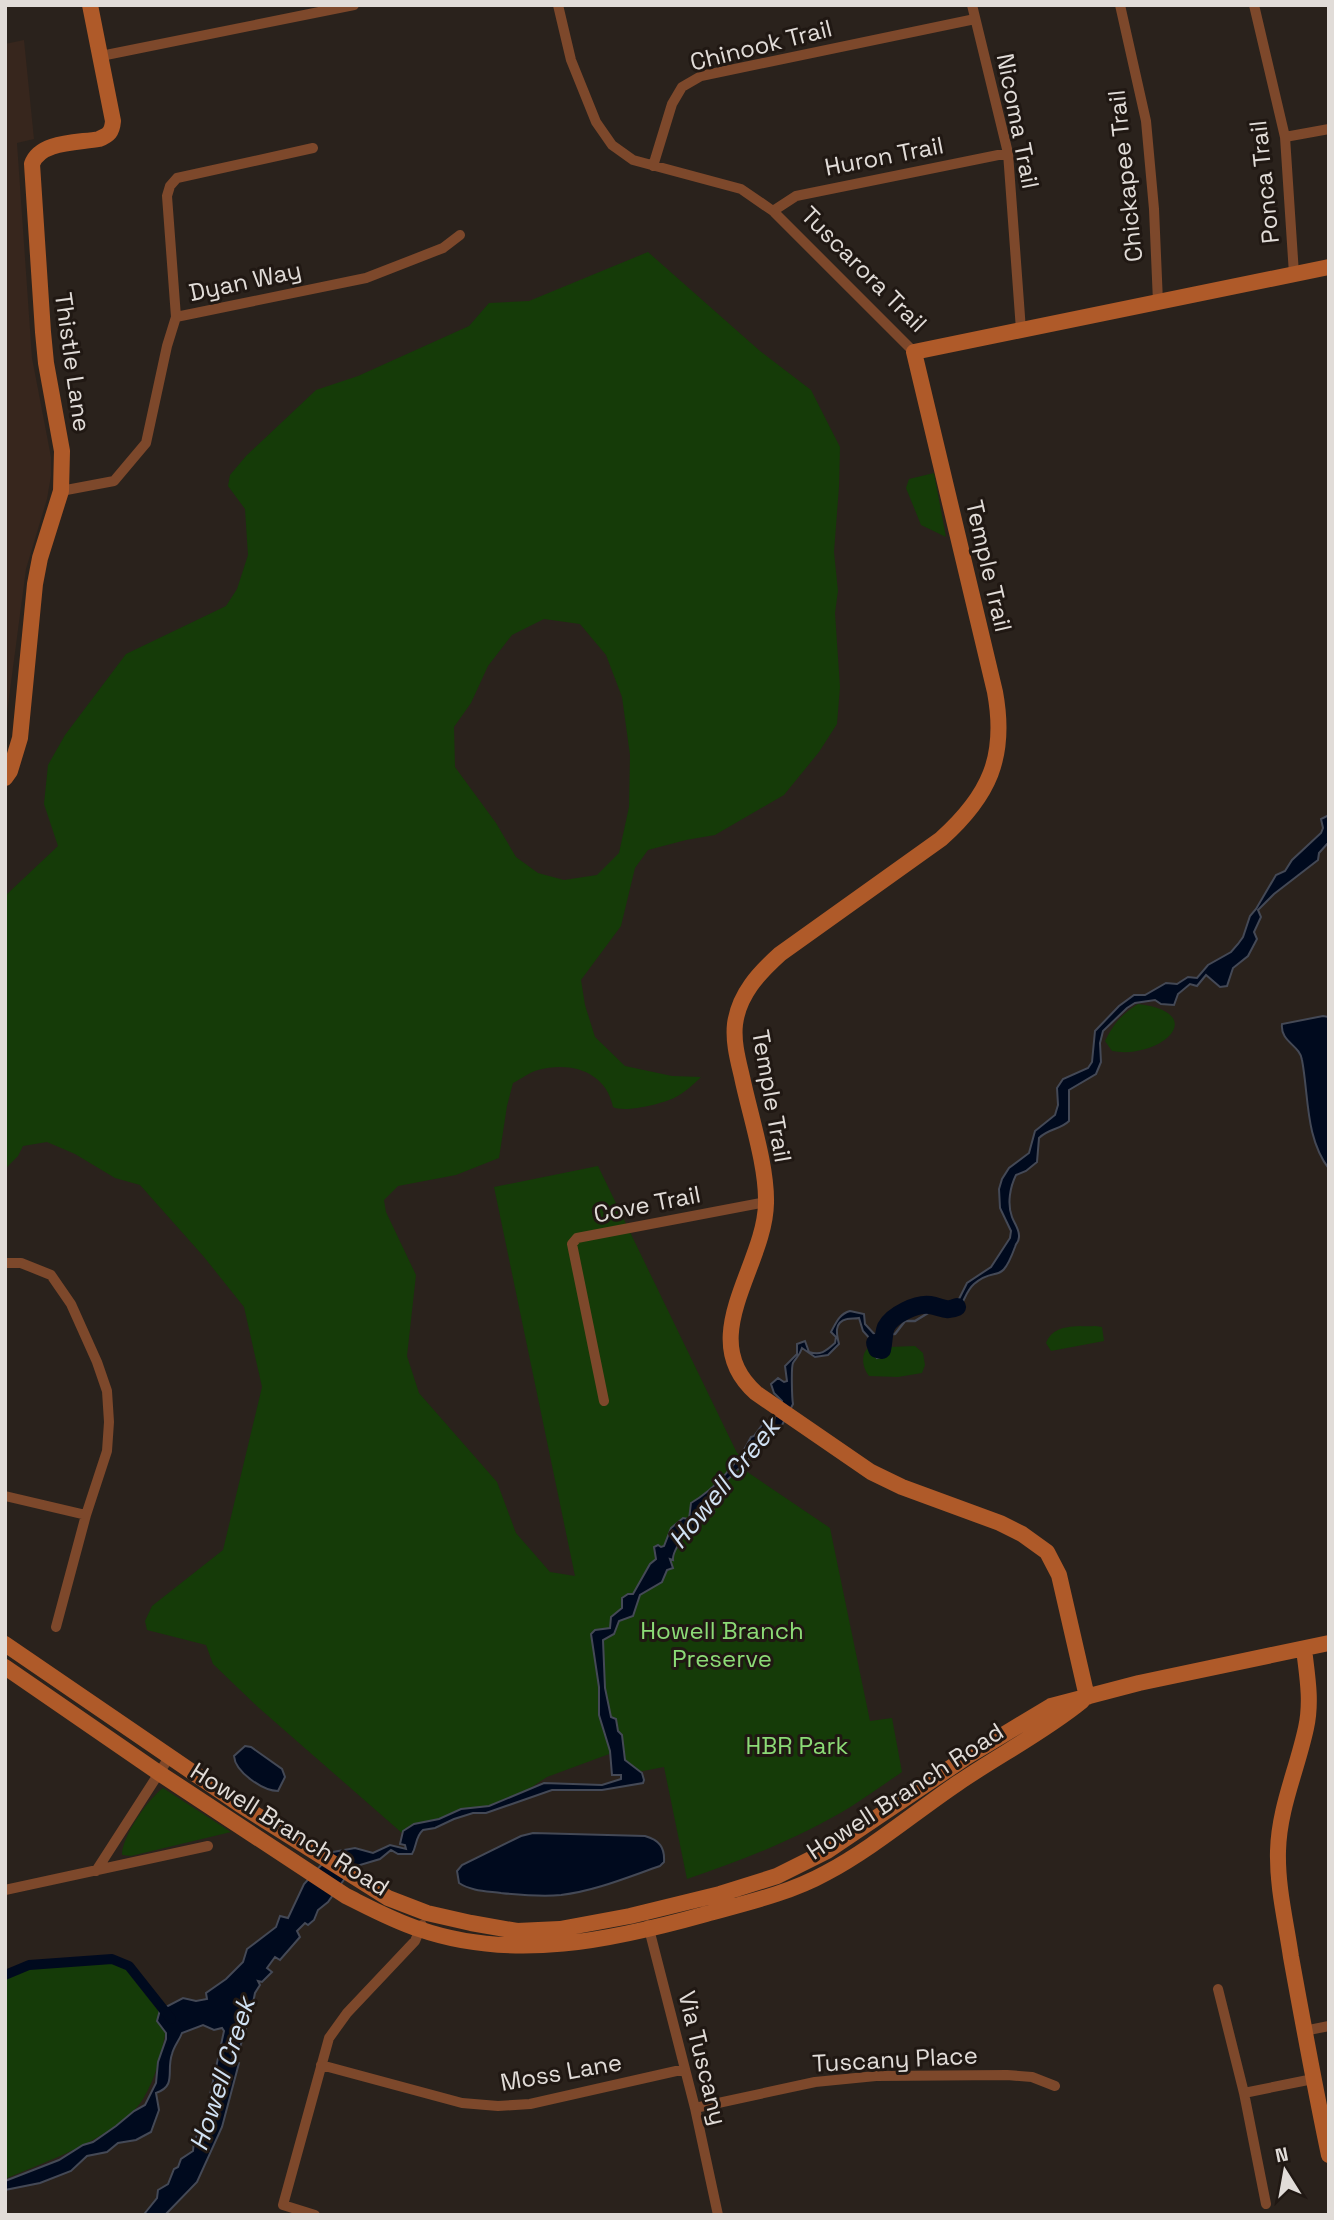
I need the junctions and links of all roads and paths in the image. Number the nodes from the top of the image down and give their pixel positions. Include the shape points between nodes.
1 (90, 5) edge
2 (354, 5) edge
3 (558, 5) edge
4 (972, 5) edge
5 (1120, 5) edge
6 (1258, 6) edge
7 (975, 19) junction
8 (100, 56) junction
9 (1329, 129) edge
10 (1285, 137) junction
11 (313, 148) dead end
12 (1008, 153) junction
13 (653, 166) junction
14 (773, 211) junction
15 (460, 235) dead end
16 (1329, 267) edge
17 (1294, 274) junction
18 (1158, 302) junction
19 (176, 317) junction
20 (1021, 330) junction
21 (914, 352) junction
22 (61, 491) junction
23 (5, 778) edge
24 (766, 1202) junction
25 (5, 1263) edge
26 (604, 1401) dead end
27 (5, 1496) edge
28 (86, 1515) junction
29 (56, 1627) dead end
30 (1329, 1643) edge
31 (5, 1644) edge
32 (1304, 1649) junction
33 (5, 1667) edge
34 (1087, 1697) junction
35 (170, 1756) junction
36 (159, 1773) junction
37 (208, 1846) dead end
38 (96, 1871) junction
39 (5, 1890) edge
40 (645, 1912) junction
41 (427, 1913) junction
42 (420, 1930) junction
43 (650, 1930) junction
44 (1218, 1989) dead end
45 (1329, 2026) edge
46 (1304, 2031) junction
47 (321, 2065) junction
48 (685, 2068) junction
49 (1313, 2079) junction
50 (1055, 2086) dead end
51 (1244, 2093) junction
52 (695, 2108) junction
53 (1329, 2155) edge
54 (1266, 2204) dead end
55 (716, 2214) edge
56 (315, 2215) edge

1 - 8 street, Thistle Lane
2 - 8 street
3 - 13 street, Tuscarora Trail via 571,60 596,122 612,145 633,160
4 - 7 street, Nicoma Trail
5 - 18 street, Chickapee Trail via 1146,121
6 - 10 street, Ponca Trail
7 - 12 street, Nicoma Trail
7 - 13 street, Chinook Trail via 701,76 682,86 672,104
8 - 22 street, Thistle Lane via 113,121 111,132 99,139 42,150 32,164 43,332 62,451
9 - 10 street
10 - 17 street, Ponca Trail
11 - 19 street via 177,178 170,186 167,197
12 - 14 street, Huron Trail via 796,196
12 - 20 street, Nicoma Trail
13 - 14 street, Tuscarora Trail via 741,189
14 - 21 street, Tuscarora Trail
15 - 19 street, Dyan Way via 443,248 366,278
16 - 17 street, Tuscarora Trail
17 - 18 street, Tuscarora Trail
18 - 20 street, Tuscarora Trail
19 - 22 street, Dyan Way via 146,443 114,481
20 - 21 street, Tuscarora Trail
21 - 24 street, Temple Trail via 995,692 999,743 987,784 961,821 780,954 757,976 744,997 735,1038
22 - 23 street, Thistle Lane via 40,558 20,738
24 - 26 street, Cove Trail via 577,1238 572,1244
24 - 34 street, Temple Trail via 760,1236 736,1305 730,1346 743,1380 871,1472 1000,1523 1047,1552 1059,1575
25 - 28 street via 21,1263 51,1275 71,1304 107,1391 107,1451
27 - 28 street
28 - 29 street
30 - 32 street, Howell Branch Road
31 - 35 street, Howell Branch Road
32 - 34 street, Howell Branch Road
32 - 46 street via 1310,1692 1306,1726 1283,1806 1278,1851
33 - 36 street
34 - 40 street, Howell Branch Road via 1051,1706 1015,1726 828,1851 776,1876
34 - 43 street, Howell Branch Road via 826,1873 782,1892
35 - 36 street
35 - 41 street, Howell Branch Road via 355,1879
36 - 38 street, Howell Branch Road
36 - 42 street, Howell Branch Road via 346,1896
37 - 38 street
38 - 39 street
40 - 41 street, Howell Branch Road via 560,1929 517,1931
40 - 43 street, Via Tuscany
41 - 42 street
42 - 43 street, Howell Branch Road via 515,1947 604,1940
42 - 47 street via 415,1941 347,2013 330,2038
43 - 48 street, Via Tuscany
44 - 51 street
45 - 46 street
46 - 49 street
47 - 48 street, Moss Lane via 462,2103 498,2106 530,2104
47 - 56 street via 283,2205
48 - 52 street, Via Tuscany
49 - 51 street
49 - 53 street
50 - 52 street, Tuscany Place via 1032,2077 1007,2075 876,2076 815,2082
51 - 54 street
52 - 55 street, Via Tuscany

